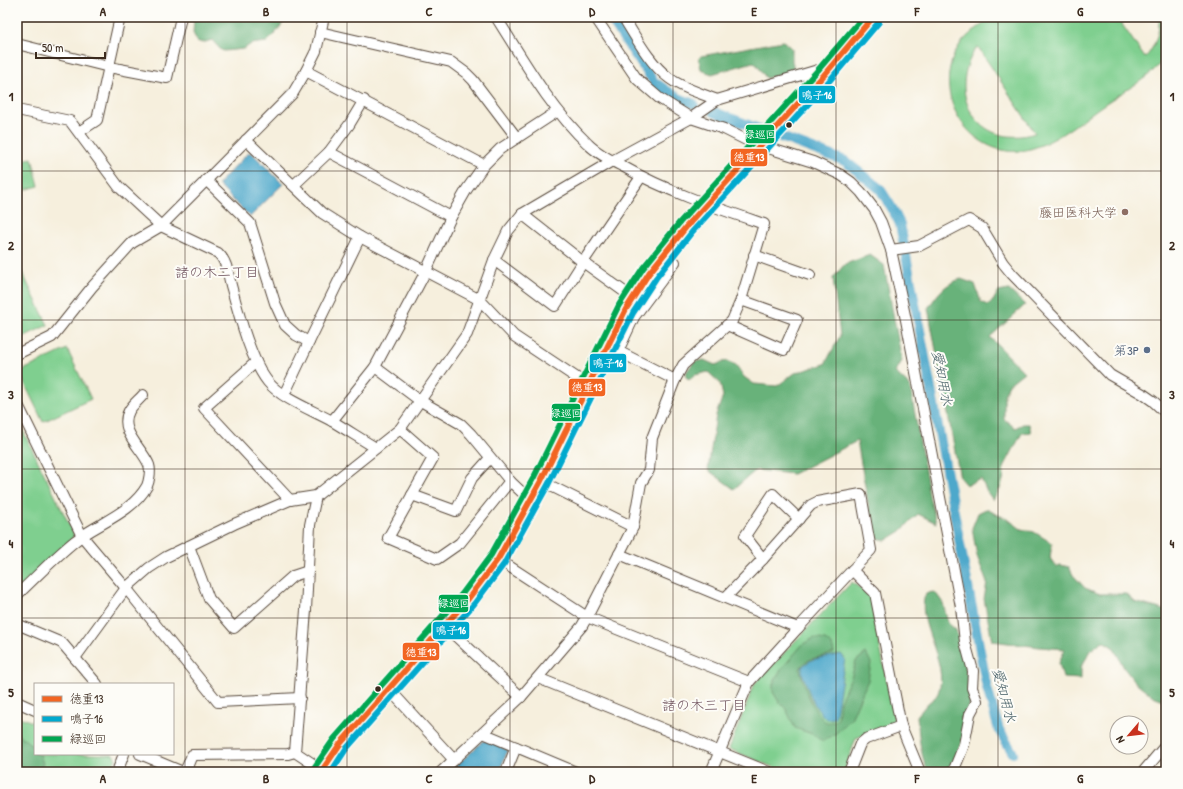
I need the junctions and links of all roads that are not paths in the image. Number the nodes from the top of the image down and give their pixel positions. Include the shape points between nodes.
1 (120, 17) edge
2 (181, 17) edge
3 (324, 17) edge
4 (496, 17) edge
5 (595, 17) edge
6 (623, 17) edge
7 (874, 17) edge
8 (320, 32) junction
9 (17, 44) edge
10 (109, 67) junction
11 (306, 71) junction
12 (824, 75) junction
13 (364, 100) junction
14 (717, 100) junction
15 (17, 110) edge
16 (558, 111) junction
17 (691, 118) junction
18 (79, 132) junction
19 (517, 138) junction
20 (246, 140) junction
21 (761, 144) junction
22 (329, 152) junction
23 (612, 161) junction
24 (484, 165) junction
25 (641, 177) junction
26 (206, 180) junction
27 (294, 186) junction
28 (707, 204) junction
29 (522, 214) junction
30 (451, 217) junction
31 (161, 226) junction
32 (360, 237) junction
33 (893, 250) junction
34 (754, 255) junction
35 (494, 260) junction
36 (583, 262) junction
37 (675, 262) dead end
38 (426, 271) junction
39 (810, 275) dead end
40 (633, 298) junction
41 (480, 300) junction
42 (741, 300) junction
43 (727, 325) junction
44 (309, 342) junction
45 (613, 348) junction
46 (17, 354) edge
47 (256, 362) junction
48 (375, 367) junction
49 (675, 380) junction
50 (589, 386) junction
51 (143, 395) dead end
52 (284, 395) junction
53 (419, 400) junction
54 (17, 403) edge
55 (1166, 413) edge
56 (332, 421) junction
57 (400, 429) junction
58 (376, 448) junction
59 (490, 458) junction
60 (510, 481) junction
61 (541, 481) junction
62 (412, 495) junction
63 (316, 496) junction
64 (290, 500) junction
65 (530, 501) junction
66 (798, 519) junction
67 (633, 527) junction
68 (82, 536) junction
69 (189, 546) junction
70 (619, 554) junction
71 (498, 559) junction
72 (763, 559) junction
73 (852, 570) junction
74 (308, 571) junction
75 (126, 588) junction
76 (17, 594) edge
77 (726, 597) junction
78 (587, 617) junction
79 (17, 624) edge
80 (445, 626) junction
81 (798, 628) junction
82 (75, 658) junction
83 (538, 678) junction
84 (749, 682) junction
85 (96, 683) edge
86 (389, 689) junction
87 (521, 697) junction
88 (300, 698) junction
89 (17, 702) edge
90 (34, 710) edge
91 (901, 726) junction
92 (483, 733) junction
93 (1166, 744) edge
94 (516, 747) junction
95 (295, 752) junction
96 (719, 752) junction
97 (124, 755) edge
98 (142, 755) edge
99 (454, 760) junction
100 (321, 771) edge
101 (117, 772) edge
102 (184, 772) edge
103 (441, 772) edge
104 (506, 772) edge
105 (576, 772) edge
106 (711, 772) edge
107 (769, 772) edge
108 (850, 772) edge
109 (920, 772) edge
110 (953, 772) edge
111 (1143, 772) edge

1 - 10 street
2 - 10 street via 167,78
3 - 8 street
4 - 16 street
5 - 17 street via 637,79 659,98
6 - 14 street via 658,67 669,78
7 - 12 main road
8 - 11 street via 316,51
8 - 19 street via 451,62 473,80
9 - 10 street
10 - 18 street via 97,120
11 - 13 street
11 - 20 street via 293,93
12 - 14 street via 818,70
12 - 21 main road
13 - 22 street
13 - 24 street
14 - 17 street
15 - 18 street via 70,121
16 - 19 street
16 - 23 street via 589,145
17 - 21 street
17 - 23 street
18 - 31 street via 119,186
19 - 24 street via 500,149
20 - 26 street
20 - 27 street
21 - 28 main road
21 - 33 street via 813,162 851,182 874,209
22 - 27 street
22 - 30 street
23 - 25 street
23 - 29 street
24 - 30 street
25 - 28 street
25 - 36 street
26 - 31 street
26 - 44 street via 250,224 275,303 285,325
27 - 32 street via 322,213
28 - 34 street via 764,224
28 - 40 main road via 660,259
29 - 35 street via 508,231
29 - 36 street
30 - 38 street
31 - 46 street via 132,243 52,337
31 - 47 street via 224,258 231,288
32 - 38 street
32 - 44 street
33 - 55 street via 919,246 969,220 982,228 1012,274 1110,375 1143,394
33 - 110 street via 961,608 965,642 973,671 972,688 977,701 970,714 964,745
34 - 39 street
34 - 42 street
35 - 36 street via 555,306
35 - 41 street
36 - 40 street
37 - 45 street
38 - 41 street
38 - 48 street
40 - 45 main road via 626,309
41 - 50 street via 514,336
41 - 53 street via 467,334
42 - 43 street via 732,321
42 - 43 street via 797,320 784,350
43 - 49 street via 683,365
44 - 52 street
45 - 49 street
45 - 50 main road
47 - 52 street via 267,381
47 - 64 street via 204,408
48 - 53 street
48 - 56 street
49 - 67 street via 652,438 649,470 640,483
50 - 61 main road
51 - 68 street via 129,411 127,427 130,437 149,466 147,486 135,502
52 - 56 street
53 - 57 street
53 - 59 street via 462,424
54 - 68 street
56 - 58 street
57 - 58 street
57 - 62 street via 433,458
58 - 63 street
59 - 60 street
59 - 62 street via 472,478 456,510
60 - 62 street via 460,544 437,559 388,538
60 - 65 street
61 - 65 main road
61 - 67 street
63 - 64 street
63 - 74 street via 310,525
64 - 69 street
65 - 71 main road
66 - 72 street
66 - 72 street via 772,494 745,536
66 - 73 street via 817,502 861,494 871,550
67 - 70 street
68 - 75 street
68 - 76 street
69 - 74 street via 210,599 234,628 293,576
69 - 75 street via 149,568
70 - 77 street
70 - 78 street
71 - 78 street
71 - 80 main road
72 - 77 street
73 - 81 street
73 - 91 street via 875,593
74 - 88 street
75 - 82 street
75 - 88 street via 218,702
77 - 81 street
78 - 83 street
78 - 84 street
79 - 82 street via 62,643
80 - 86 main road
80 - 87 street
81 - 84 street
82 - 85 street
83 - 87 street
83 - 96 street
84 - 96 street
86 - 99 street
86 - 100 main road via 340,744
87 - 92 street
88 - 95 street
89 - 90 street
91 - 108 street via 866,739 860,744
91 - 109 street
92 - 94 street
92 - 99 street
93 - 111 street
94 - 104 street
94 - 105 street
95 - 100 street
95 - 102 street via 192,755
96 - 106 street
96 - 107 street
97 - 101 street
98 - 102 street
99 - 103 street

